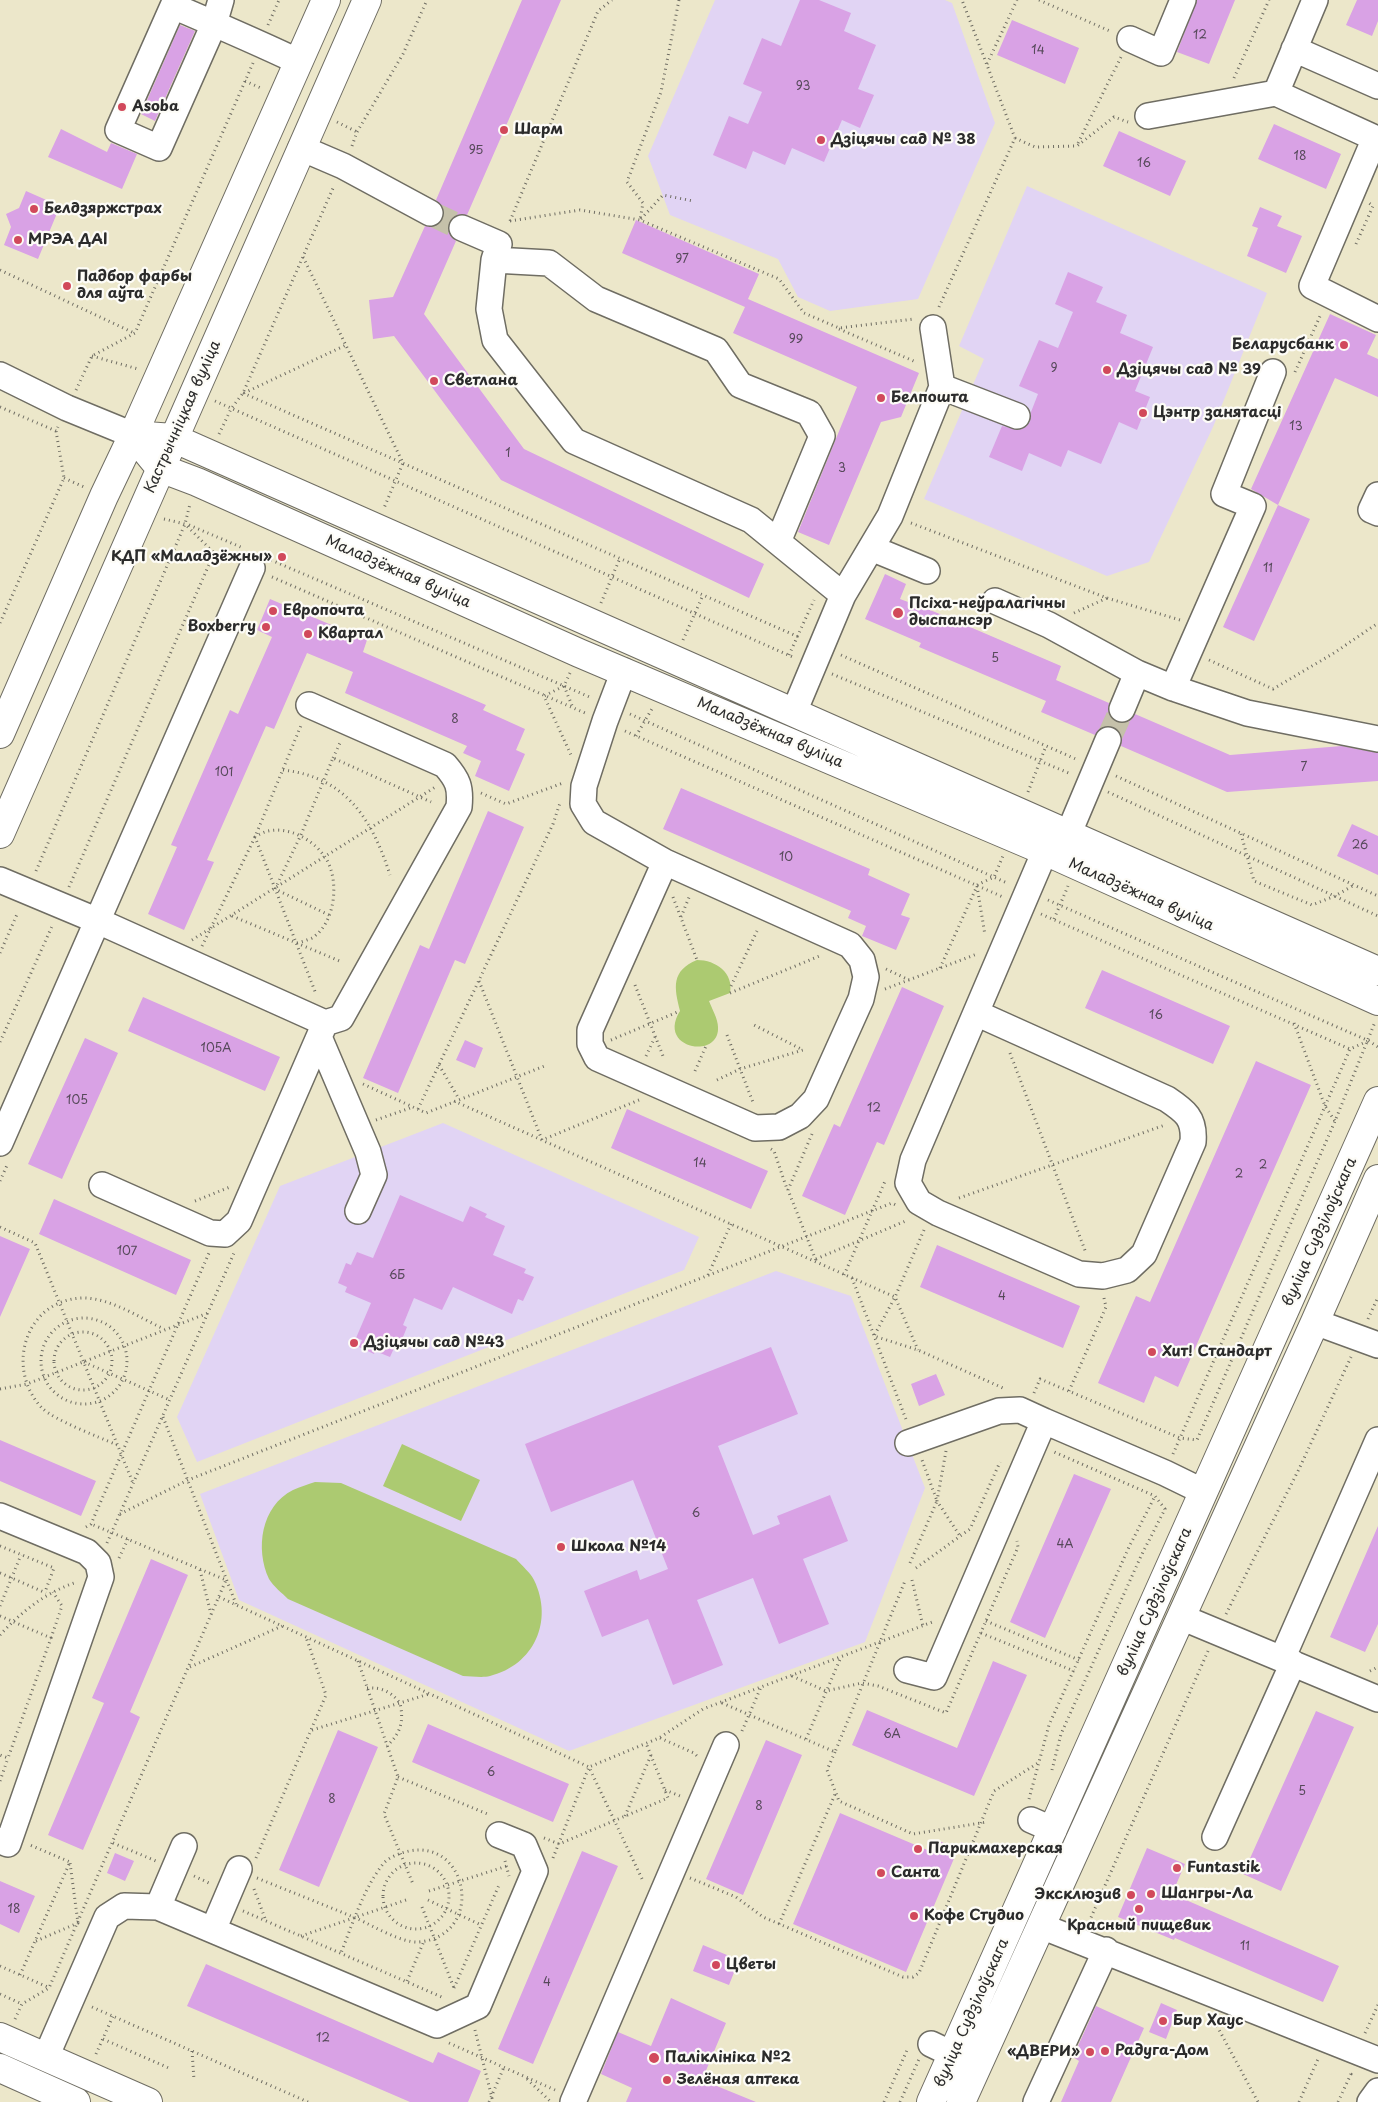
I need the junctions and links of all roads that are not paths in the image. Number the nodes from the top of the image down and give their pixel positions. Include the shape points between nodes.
1 (221, 0) edge
2 (326, 0) edge
3 (367, 0) edge
4 (1182, 0) edge
5 (1315, 0) edge
6 (214, 24) junction
7 (1130, 39) road end
8 (1294, 48) junction
9 (298, 62) junction
10 (1378, 86) edge
11 (1276, 94) junction
12 (1148, 116) dead end
13 (1377, 139) edge
14 (301, 148) junction
15 (430, 213) tunnel mouth
16 (462, 228) tunnel mouth
17 (497, 252) junction
18 (1378, 319) edge
19 (928, 321) road end
20 (1283, 373) road end
21 (0, 375) edge
22 (942, 387) junction
23 (1017, 416) dead end
24 (133, 435) junction
25 (173, 438) junction
26 (160, 468) junction
27 (1378, 495) edge
28 (1378, 513) edge
29 (778, 542) junction
30 (871, 548) junction
31 (256, 559) road end
32 (927, 571) dead end
33 (835, 590) junction
34 (996, 602) dead end
35 (624, 671) junction
36 (1137, 673) junction
37 (1173, 688) junction
38 (309, 705) road end
39 (1122, 709) tunnel mouth
40 (794, 712) junction
41 (0, 734) edge
42 (1378, 739) edge
43 (1108, 740) tunnel mouth
44 (0, 834) edge
45 (1068, 835) junction
46 (1045, 852) junction
47 (665, 862) junction
48 (0, 880) edge
49 (98, 921) junction
50 (1378, 971) edge
51 (1378, 1001) edge
52 (976, 1013) junction
53 (322, 1030) junction
54 (1378, 1101) edge
55 (6, 1149) edge
56 (1378, 1178) edge
57 (102, 1184) dead end
58 (358, 1211) dead end
59 (1315, 1322) junction
60 (1369, 1342) edge
61 (1044, 1421) junction
62 (1378, 1440) edge
63 (911, 1442) road end
64 (1204, 1492) junction
65 (0, 1516) edge
66 (1181, 1617) junction
67 (1287, 1661) junction
68 (907, 1670) dead end
69 (1378, 1699) edge
70 (726, 1745) dead end
71 (498, 1826) road end
72 (1215, 1836) dead end
73 (0, 1841) edge
74 (184, 1846) dead end
75 (248, 1873) road end
76 (158, 1907) junction
77 (1040, 1926) junction
78 (213, 1930) junction
79 (1096, 1946) junction
80 (3, 2038) edge
81 (46, 2057) junction
82 (1378, 2060) edge
83 (0, 2068) edge
84 (1378, 2091) edge
85 (565, 2096) edge
86 (76, 2102) edge
87 (148, 2102) edge
88 (932, 2102) edge
89 (961, 2102) edge
90 (1036, 2102) edge
91 (1370, 2102) edge

1 - 6 street
2 - 9 main road
3 - 14 main road, Кастрычніцкая вуліца
4 - 7 street via 1161,53
5 - 8 street
6 - 6 street via 172,6 118,130 159,148
6 - 9 street
8 - 10 street
8 - 11 street
9 - 24 main road
11 - 12 street
11 - 13 street
13 - 18 street via 1312,286
14 - 15 street via 343,166
14 - 25 main road, Кастрычніцкая вуліца
16 - 17 street
17 - 29 street via 489,309 495,340 574,441 751,520
17 - 29 street via 549,263 596,299 716,350 740,385 809,413 822,436
19 - 22 street
20 - 37 street via 1224,494 1253,506
21 - 24 street via 67,408
22 - 23 street
22 - 30 street via 890,516
24 - 25 main road, Маладзёжная вуліца
24 - 26 main road
24 - 41 main road
25 - 26 main road, Кастрычніцкая вуліца
25 - 40 main road, Маладзёжная вуліца
26 - 35 main road, Маладзёжная вуліца
26 - 44 main road, Кастрычніцкая вуліца
27 - 28 street via 1371,510
29 - 33 street
30 - 32 street
30 - 33 street
31 - 49 street
33 - 40 street
34 - 36 street via 1049,625
35 - 46 main road, Маладзёжная вуліца
35 - 47 street via 584,786 584,804 594,822
36 - 37 street
36 - 39 street
37 - 42 street via 1247,713
38 - 53 street via 444,765 456,778 460,793 459,807 341,1018
40 - 45 main road, Маладзёжная вуліца
43 - 45 street
45 - 50 main road, Маладзёжная вуліца
46 - 51 main road, Маладзёжная вуліца
46 - 52 street
47 - 47 street via 590,1030 590,1044 597,1058 755,1128 779,1127 800,1116 816,1099 860,999 866,977 862,960 850,945
48 - 49 street
49 - 53 street
49 - 55 street
52 - 52 street via 913,1160 908,1183 919,1202 938,1214 1079,1274 1103,1276 1127,1270 1144,1254 1193,1142 1194,1128 1184,1111 1167,1099
53 - 57 street via 239,1222 225,1234 210,1233
53 - 58 street via 374,1176
54 - 64 main road, вуліца Судзілоўскага
56 - 59 main road, вуліца Судзілоўскага
59 - 60 street
59 - 66 main road, вуліца Судзілоўскага
61 - 63 street via 1020,1410 999,1411
61 - 64 street
61 - 68 street via 934,1678
62 - 67 street
64 - 88 main road, вуліца Судзілоўскага via 1037,1819 928,2050
65 - 73 street via 87,1552 98,1563 101,1577 8,1844
66 - 67 street
66 - 77 main road, вуліца Судзілоўскага
67 - 69 street
67 - 72 street
70 - 85 street
71 - 78 street via 524,1845 535,1871 478,2006 437,2025
74 - 76 street
75 - 78 street
76 - 78 street
76 - 81 street via 124,1906 108,1917
77 - 79 street
77 - 89 main road, вуліца Судзілоўскага
79 - 82 street
79 - 90 street
80 - 81 main road
81 - 87 main road
83 - 86 main road
84 - 91 street

